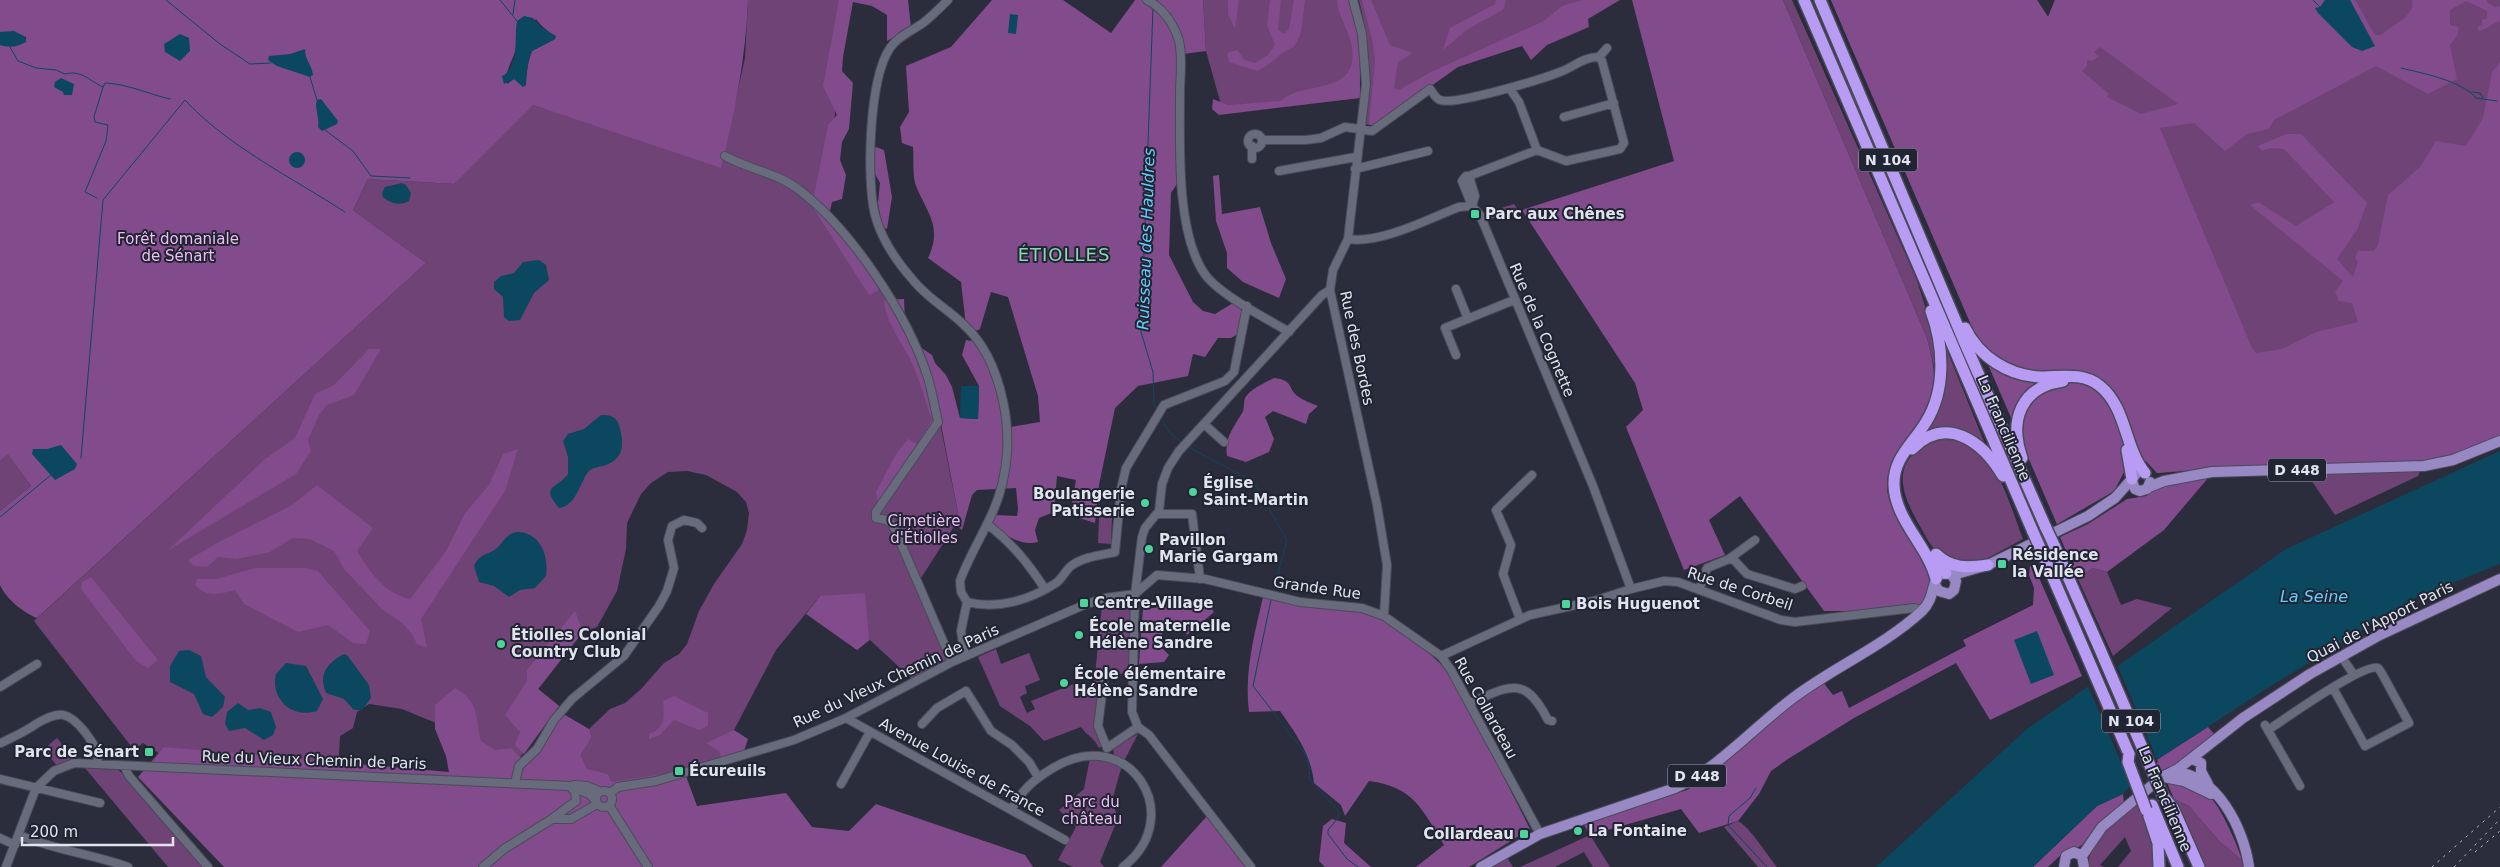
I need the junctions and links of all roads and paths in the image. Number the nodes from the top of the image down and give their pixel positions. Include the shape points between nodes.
1 (948, 0) edge
2 (1353, 0) edge
3 (1804, 0) edge
4 (1820, 0) edge
5 (1152, 2) edge
6 (1607, 48) dead end
7 (1599, 58) junction
8 (1510, 89) junction
9 (1614, 103) junction
10 (1564, 117) dead end
11 (1360, 131) junction
12 (1537, 150) junction
13 (1428, 152) dead end
14 (725, 156) dead end
15 (1356, 157) junction
16 (1252, 159) dead end
17 (1355, 169) junction
18 (1279, 171) dead end
19 (1472, 206) junction
20 (1348, 240) junction
21 (1922, 276) junction
22 (1456, 289) dead end
23 (1330, 290) junction
24 (1946, 296) junction
25 (1514, 300) junction
26 (1247, 306) junction
27 (1468, 320) junction
28 (1289, 332) junction
29 (1456, 355) dead end
30 (1204, 424) junction
31 (2500, 441) edge
32 (1224, 442) dead end
33 (2146, 474) junction
34 (1532, 475) dead end
35 (2170, 479) junction
36 (2132, 480) junction
37 (2026, 482) junction
38 (2014, 488) junction
39 (2144, 489) junction
40 (1158, 514) junction
41 (987, 524) junction
42 (702, 528) dead end
43 (1922, 537) junction
44 (1755, 540) dead end
45 (1729, 559) junction
46 (1988, 564) junction
47 (1200, 578) junction
48 (1945, 579) junction
49 (2500, 579) edge
50 (1802, 586) dead end
51 (1045, 589) junction
52 (1631, 589) junction
53 (1699, 590) junction
54 (1135, 594) junction
55 (1949, 594) junction
56 (967, 602) junction
57 (1925, 607) junction
58 (1384, 616) junction
59 (1520, 619) junction
60 (965, 656) junction
61 (1441, 656) junction
62 (2341, 656) junction
63 (952, 662) junction
64 (37, 664) dead end
65 (2354, 675) junction
66 (1104, 680) dead end
67 (0, 687) edge
68 (2333, 688) junction
69 (1469, 703) junction
70 (846, 718) junction
71 (1552, 721) dead end
72 (922, 724) dead end
73 (1138, 727) junction
74 (870, 732) junction
75 (1, 743) dead end
76 (1106, 752) junction
77 (98, 763) junction
78 (124, 766) junction
79 (135, 767) junction
80 (2193, 768) junction
81 (129, 776) junction
82 (1038, 777) junction
83 (2162, 777) junction
84 (0, 779) edge
85 (515, 782) junction
86 (841, 784) dead end
87 (570, 786) junction
88 (2300, 786) dead end
89 (36, 788) junction
90 (599, 791) junction
91 (610, 793) junction
92 (2162, 796) junction
93 (2218, 798) junction
94 (596, 802) junction
95 (100, 803) dead end
96 (609, 805) junction
97 (2149, 807) junction
98 (1011, 810) junction
99 (552, 818) junction
100 (1540, 834) junction
101 (19, 835) junction
102 (0, 838) edge
103 (1065, 840) dead end
104 (15, 845) junction
105 (2082, 856) junction
106 (2061, 866) edge
107 (6, 867) edge
108 (128, 867) edge
109 (208, 867) edge
110 (483, 867) edge
111 (648, 867) edge
112 (1124, 867) edge
113 (1252, 867) edge
114 (1481, 867) edge
115 (2084, 867) edge
116 (2159, 867) edge
117 (2178, 867) edge
118 (2191, 867) edge
119 (2199, 867) edge
120 (2249, 867) edge

1 - 41 street via 923,23 896,40 888,50 878,77 874,108 870,192 876,216 896,258 913,281 978,340 997,380 1007,428 1007,454 1002,484
2 - 11 street, Rue des Bordes via 1365,51 1366,84
3 - 21 highway, La Francilienne / N 104
4 - 24 highway, La Francilienne / N 104
5 - 26 street via 1168,19 1179,42 1181,168 1188,230 1195,258 1218,288
6 - 7 street
7 - 8 street via 1580,61 1560,72
7 - 9 street
8 - 11 street via 1447,102 1439,100 1430,89 1372,131
8 - 12 street via 1519,102
9 - 10 street
9 - 12 street via 1624,143 1620,149 1566,161
11 - 15 street, Rue des Bordes
11 - 16 street via 1345,128 1321,138 1262,140 1258,146 1252,146
12 - 19 street via 1469,176 1475,196
13 - 17 street
14 - 63 street via 797,188 827,214 848,236 901,314 928,377 938,422 876,512 876,518 893,525
15 - 17 street, Rue des Bordes
15 - 18 street
17 - 20 street, Rue des Bordes
19 - 20 street via 1459,207 1382,236
19 - 25 street, Rue de la Cognette via 1480,215
20 - 23 street, Rue des Bordes via 1333,270
21 - 38 highway, La Francilienne / N 104
21 - 48 highway via 1923,292 1940,344 1939,384 1926,423 1896,464 1894,486 1899,506 1930,562
22 - 27 street
23 - 28 street
23 - 58 street, Rue des Bordes via 1385,556
24 - 33 highway via 1954,303 1974,343 2006,369 2030,376 2081,378 2102,387 2115,404
24 - 37 highway, La Francilienne / N 104
25 - 27 street
25 - 52 street, Rue de la Cognette via 1593,486
26 - 28 street
26 - 51 street via 1234,372 1225,381 1164,405 1126,468 1115,552 1071,566 1058,582
27 - 29 street via 1445,328
28 - 30 street
30 - 32 street
30 - 40 street via 1168,468
31 - 35 main road, D 448 via 2442,463 2424,466 2212,472
33 - 35 main road, D 448
33 - 36 main road via 2137,473
33 - 39 main road via 2150,479
34 - 59 street via 1496,510 1511,545 1503,574
35 - 39 main road, D 448
36 - 37 highway via 2127,448 2110,402 2090,385 2070,380 2041,387 2020,410 2016,436 2026,470
36 - 39 main road via 2135,489
36 - 46 main road via 2115,498 2088,516
37 - 92 highway, La Francilienne / N 104, bridge
38 - 43 highway via 2007,484 1986,452 1969,439 1950,433 1926,438 1904,460 1898,488
38 - 97 highway, La Francilienne / N 104, bridge
39 - 48 main road, D 448 via 2125,495 2096,516 1966,578
40 - 47 street via 1192,514
40 - 54 street via 1143,532
41 - 51 street via 1027,561
41 - 56 street via 960,581 961,592
42 - 85 street via 697,523 684,520 672,526 668,540 674,568 660,606 624,656 572,699 554,720 537,749 519,766
43 - 46 highway via 1940,558 1954,566
43 - 48 highway
44 - 45 street
45 - 50 street via 1747,574 1795,589
45 - 53 street via 1707,568
46 - 48 main road
47 - 54 street, Grande Rue via 1156,575
47 - 58 street, Grande Rue via 1284,600 1362,608
48 - 55 main road via 1954,590
48 - 55 main road via 1942,593
48 - 57 main road
49 - 62 main road, Quai de l'Apport Paris
51 - 56 street via 1000,605
52 - 53 street, Rue de Corbeil via 1678,582
52 - 59 street, Rue de Corbeil via 1594,602 1547,610
53 - 57 street, Rue de Corbeil via 1781,620 1795,622
54 - 60 street, Rue du Vieux Chemin de Paris via 1104,598 1084,605
54 - 73 street via 1131,708
55 - 57 main road, D 448
56 - 60 street via 961,631
57 - 100 main road, D 448 via 1873,648 1794,697 1696,778
58 - 61 street, Rue Collardeau
59 - 61 street, Rue de Corbeil
60 - 63 street, Rue du Vieux Chemin de Paris
61 - 69 street, Rue Collardeau
62 - 65 street
62 - 80 main road, Quai de l'Apport Paris via 2243,718 2204,748
63 - 70 street, Rue du Vieux Chemin de Paris
64 - 67 street
65 - 68 street
65 - 68 street via 2370,667 2378,668 2409,723 2365,746
66 - 76 street via 1098,726
68 - 88 street via 2266,728
69 - 71 street via 1511,687 1524,688
69 - 100 street, Rue Collardeau
70 - 74 street, Avenue Louise de France
70 - 91 street, Rue du Vieux Chemin de Paris via 794,740 656,781 618,787
72 - 82 street via 936,708 966,691 991,731 1012,745
73 - 76 street
73 - 113 street via 1152,738
74 - 86 street
74 - 98 street, Avenue Louise de France
75 - 77 street via 46,717 59,714 74,719 94,744
76 - 82 street via 1064,761
76 - 112 street via 1132,770 1146,787 1151,813 1148,838 1134,859
77 - 78 street, Rue du Vieux Chemin de Paris
77 - 89 street, Rue du Vieux Chemin de Paris via 63,766
78 - 79 street, Rue du Vieux Chemin de Paris
78 - 81 street
79 - 81 street
79 - 85 street, Rue du Vieux Chemin de Paris
80 - 83 main road
80 - 93 main road
81 - 109 street
82 - 98 street via 1022,791
83 - 93 main road via 2184,781
83 - 105 main road via 2102,827
84 - 89 street
85 - 87 street, Rue du Vieux Chemin de Paris
87 - 90 street via 586,786
87 - 94 street, Rue du Vieux Chemin de Paris via 589,794
87 - 99 street via 575,792 576,802
89 - 95 street
89 - 101 street
90 - 91 street
90 - 94 street
91 - 96 street
92 - 118 highway, La Francilienne / N 104
92 - 119 highway via 2172,808
93 - 120 main road via 2240,834
94 - 96 street via 603,807
94 - 99 street via 571,819
96 - 111 street
97 - 116 highway via 2158,843
97 - 117 highway, La Francilienne
98 - 103 street, Avenue Louise de France
99 - 110 street via 504,848
100 - 114 main road, D 448
101 - 104 street
101 - 108 street
102 - 104 street
104 - 107 street
105 - 106 main road via 2070,853
105 - 115 main road

